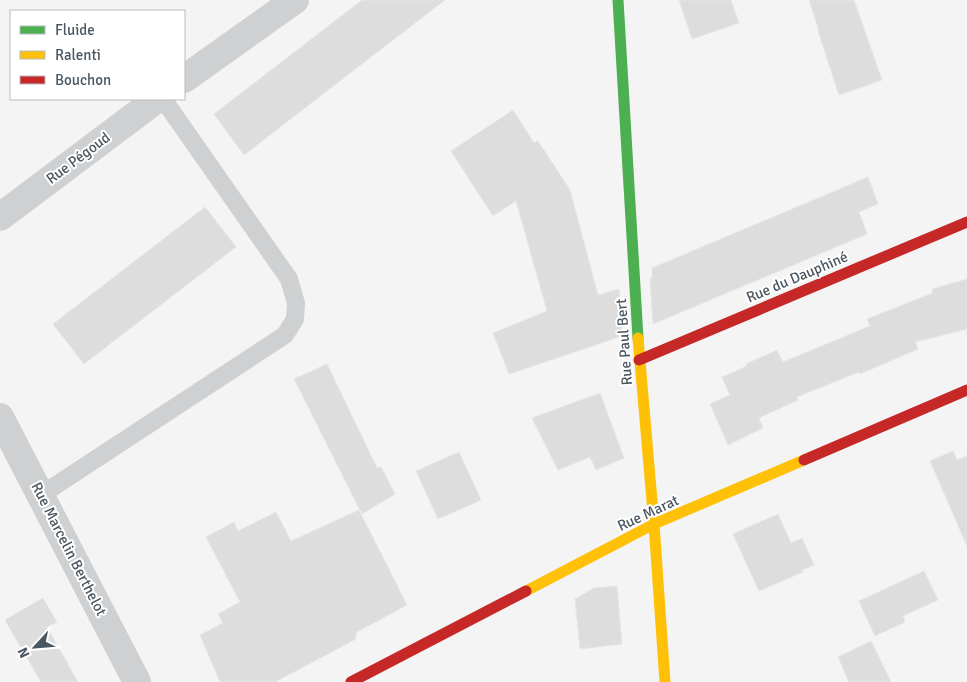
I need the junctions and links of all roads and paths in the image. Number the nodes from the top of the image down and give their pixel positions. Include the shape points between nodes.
1 (295, 0) edge
2 (618, 0) edge
3 (185, 78) edge
4 (155, 100) edge
5 (164, 100) edge
6 (0, 217) edge
7 (967, 222) edge
8 (639, 360) junction
9 (967, 390) edge
10 (0, 417) edge
11 (41, 495) junction
12 (654, 524) junction
13 (137, 682) edge
14 (351, 682) edge
15 (665, 682) edge

1 - 3 street
2 - 8 street, Rue Paul Bert
4 - 6 street, Rue Pégoud
5 - 11 lane via 288,279 296,303 295,319 285,335
7 - 8 street, Rue du Dauphiné
8 - 12 street, Rue Paul Bert
9 - 12 street, Rue Marat
10 - 11 street, Rue Marcelin Berthelot
11 - 13 street, Rue Marcelin Berthelot
12 - 14 street, Rue Marat
12 - 15 street, Rue Paul Bert

